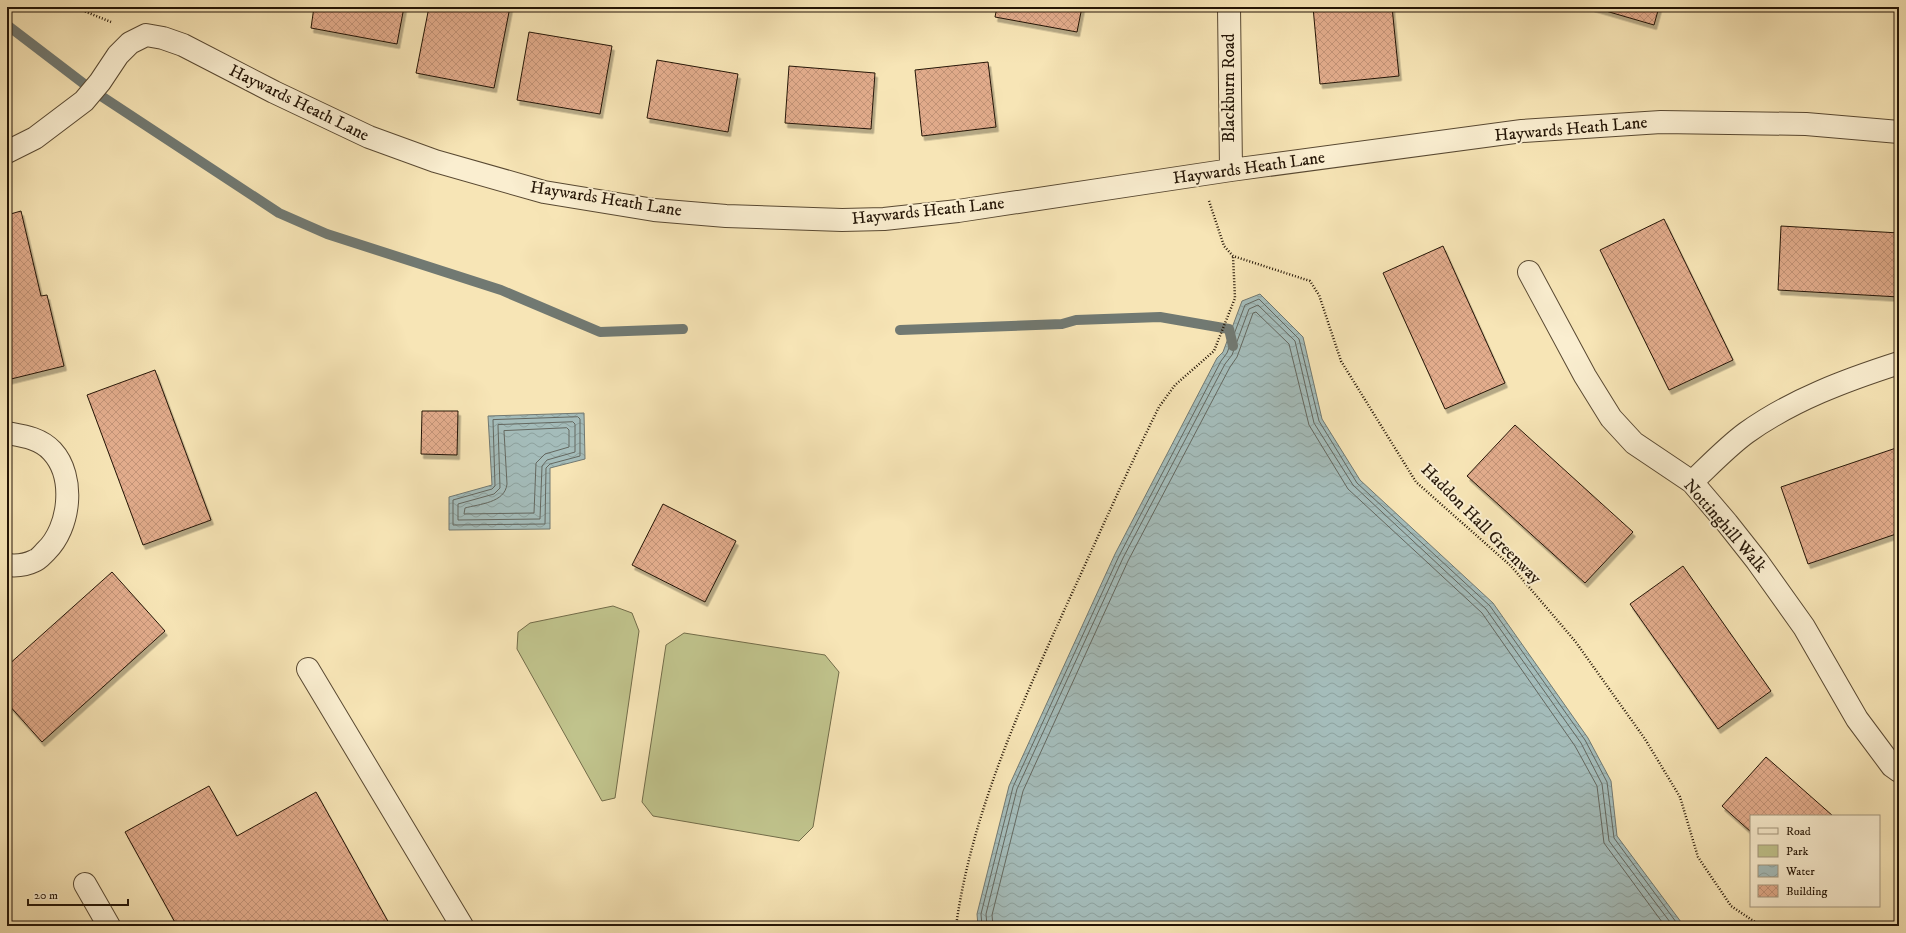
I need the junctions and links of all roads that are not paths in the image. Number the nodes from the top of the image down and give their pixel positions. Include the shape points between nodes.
1 (1229, 7) edge
2 (1899, 132) edge
3 (7, 152) edge
4 (1231, 170) junction
5 (1529, 272) dead end
6 (1899, 363) edge
7 (7, 433) edge
8 (1692, 482) junction
9 (7, 565) edge
10 (308, 669) dead end
11 (1899, 771) edge
12 (85, 884) dead end
13 (109, 926) edge
14 (462, 926) edge

1 - 4 street, Blackburn Road
2 - 4 street, Haywards Heath Lane via 1806,124 1660,122 1522,131
3 - 4 street, Haywards Heath Lane via 35,138 84,101 118,55 130,43 146,35 183,45 369,137 434,161 544,192 654,210 726,216 884,219 958,211
5 - 8 street, Nottinghill Walk via 1585,376 1611,418 1634,443
6 - 8 street via 1854,377 1778,412 1745,433
7 - 9 street via 33,438 51,450 65,476 67,494 64,521 54,544 36,561 15,566
8 - 11 street, Nottinghill Walk via 1758,561 1804,627 1856,719 1892,766
10 - 14 street
12 - 13 street

